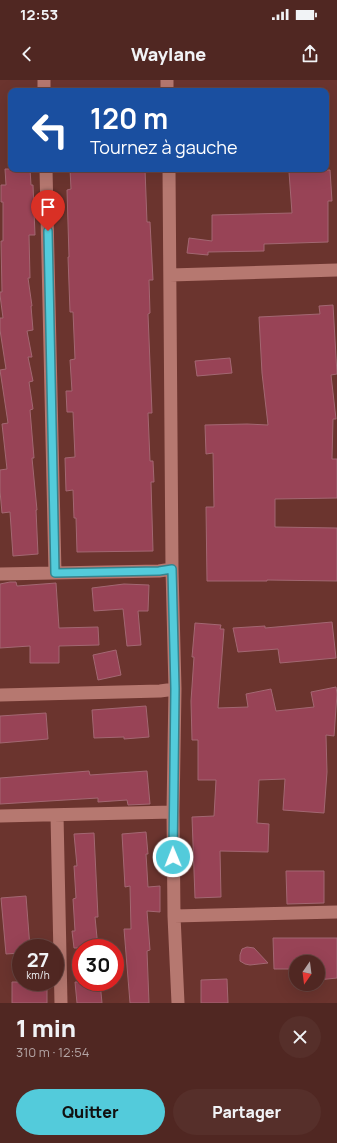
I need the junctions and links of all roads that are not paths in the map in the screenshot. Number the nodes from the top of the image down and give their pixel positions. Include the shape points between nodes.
1 (46, 172) edge
2 (169, 172) edge
3 (337, 270) edge
4 (170, 275) junction
5 (172, 569) junction
6 (55, 573) junction
7 (0, 574) edge
8 (175, 689) junction
9 (0, 695) edge
10 (173, 812) junction
11 (57, 815) junction
12 (0, 816) edge
13 (337, 912) edge
14 (174, 916) junction
15 (62, 1003) edge
16 (178, 1003) edge

1 - 6 street
2 - 4 street
3 - 4 street
4 - 5 street
5 - 6 street
5 - 8 street
6 - 7 street
8 - 9 street
8 - 10 street
10 - 11 street
10 - 14 street
11 - 12 street
11 - 15 street
13 - 14 street
14 - 16 street

